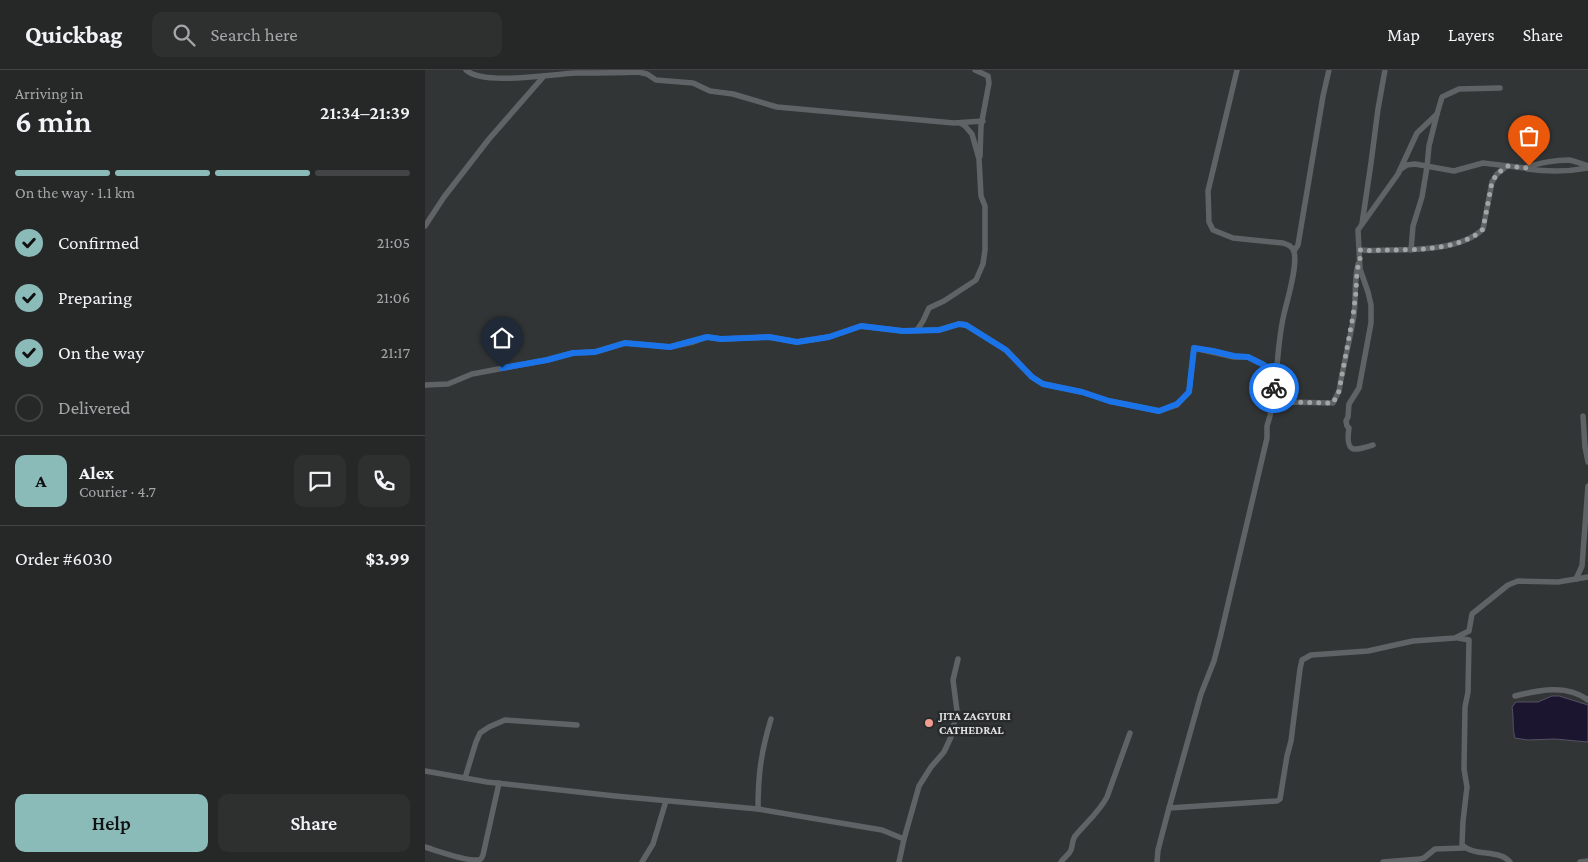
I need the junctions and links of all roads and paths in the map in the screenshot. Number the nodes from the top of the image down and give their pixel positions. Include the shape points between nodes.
1 (466, 70) edge
2 (975, 70) edge
3 (1237, 70) edge
4 (1329, 70) edge
5 (1385, 70) edge
6 (575, 72) edge
7 (544, 76) junction
8 (1500, 88) dead end
9 (1437, 114) junction
10 (983, 120) junction
11 (960, 123) junction
12 (979, 159) junction
13 (1507, 166) junction
14 (1427, 167) junction
15 (1588, 167) edge
16 (1525, 168) junction
17 (1401, 169) junction
18 (425, 226) edge
19 (1361, 226) junction
20 (1360, 250) junction
21 (1411, 250) junction
22 (1294, 251) junction
23 (1360, 259) junction
24 (917, 330) junction
25 (1275, 377) junction
26 (425, 386) edge
27 (1272, 404) junction
28 (1583, 416) dead end
29 (1373, 445) dead end
30 (1588, 462) edge
31 (1588, 486) edge
32 (1588, 577) edge
33 (1576, 579) junction
34 (1469, 631) junction
35 (1455, 638) junction
36 (1469, 640) junction
37 (958, 659) dead end
38 (1515, 696) dead end
39 (1588, 700) edge
40 (771, 719) dead end
41 (577, 725) dead end
42 (1129, 733) dead end
43 (425, 771) edge
44 (465, 778) junction
45 (499, 783) junction
46 (666, 801) junction
47 (1169, 808) junction
48 (758, 809) junction
49 (903, 839) junction
50 (425, 847) edge
51 (1464, 848) junction
52 (1588, 861) edge
53 (642, 862) edge
54 (899, 862) edge
55 (1061, 862) edge
56 (1157, 862) edge
57 (1383, 862) edge
58 (1510, 862) edge
59 (1580, 862) edge

1 - 7 street via 481,77
2 - 10 street via 988,76
3 - 22 street via 1208,191 1209,222 1213,230 1233,238 1283,243
4 - 22 street via 1298,245
5 - 19 street
6 - 7 street
6 - 11 street via 637,72 656,80 693,84 777,107
7 - 18 street via 489,139 443,197
8 - 9 street via 1459,89 1449,93 1443,97
9 - 14 street
9 - 17 street via 1417,134
10 - 11 street
10 - 12 street
11 - 12 street via 972,134
12 - 24 street via 986,224 980,272 976,280 929,308
13 - 14 street via 1483,163 1453,171
13 - 16 street
13 - 21 street via 1492,182 1483,229 1478,234 1444,246
14 - 17 street via 1415,164
14 - 21 street via 1413,226
15 - 16 street via 1553,172
15 - 16 street via 1571,160
17 - 19 street
19 - 20 street via 1358,236
20 - 21 street
20 - 23 street
22 - 25 street
23 - 27 street via 1339,391 1333,403
23 - 29 street via 1360,269 1369,292 1371,323 1359,388 1349,404 1346,421 1350,447 1360,450
24 - 25 street via 966,325 1006,350 1043,384 1151,410 1159,411 1177,404 1189,392 1194,348 1248,357 1264,365
24 - 26 street via 861,326 829,337 797,342 769,337 707,337 670,347 625,343 595,352 573,353 472,374 448,384
25 - 27 street
27 - 47 street via 1220,638
28 - 30 street
31 - 33 street via 1582,566
32 - 33 street
33 - 34 street via 1518,581 1508,585 1472,614
34 - 35 street
34 - 36 street
35 - 36 street
35 - 47 street via 1413,641 1368,651 1311,655 1302,660 1280,799
36 - 51 street
37 - 49 street via 953,680 957,711 951,737 919,786
38 - 39 street via 1557,690
40 - 48 street via 758,778
41 - 44 street via 505,720 489,727 480,733
42 - 55 street via 1107,797 1074,837 1070,852
43 - 44 street
44 - 45 street
45 - 46 street
45 - 50 street via 481,859 467,859
46 - 48 street
46 - 53 street via 653,844
47 - 56 street
48 - 49 street via 882,830
49 - 54 street
51 - 57 street via 1435,849 1425,858
51 - 58 street via 1506,858
52 - 59 street

